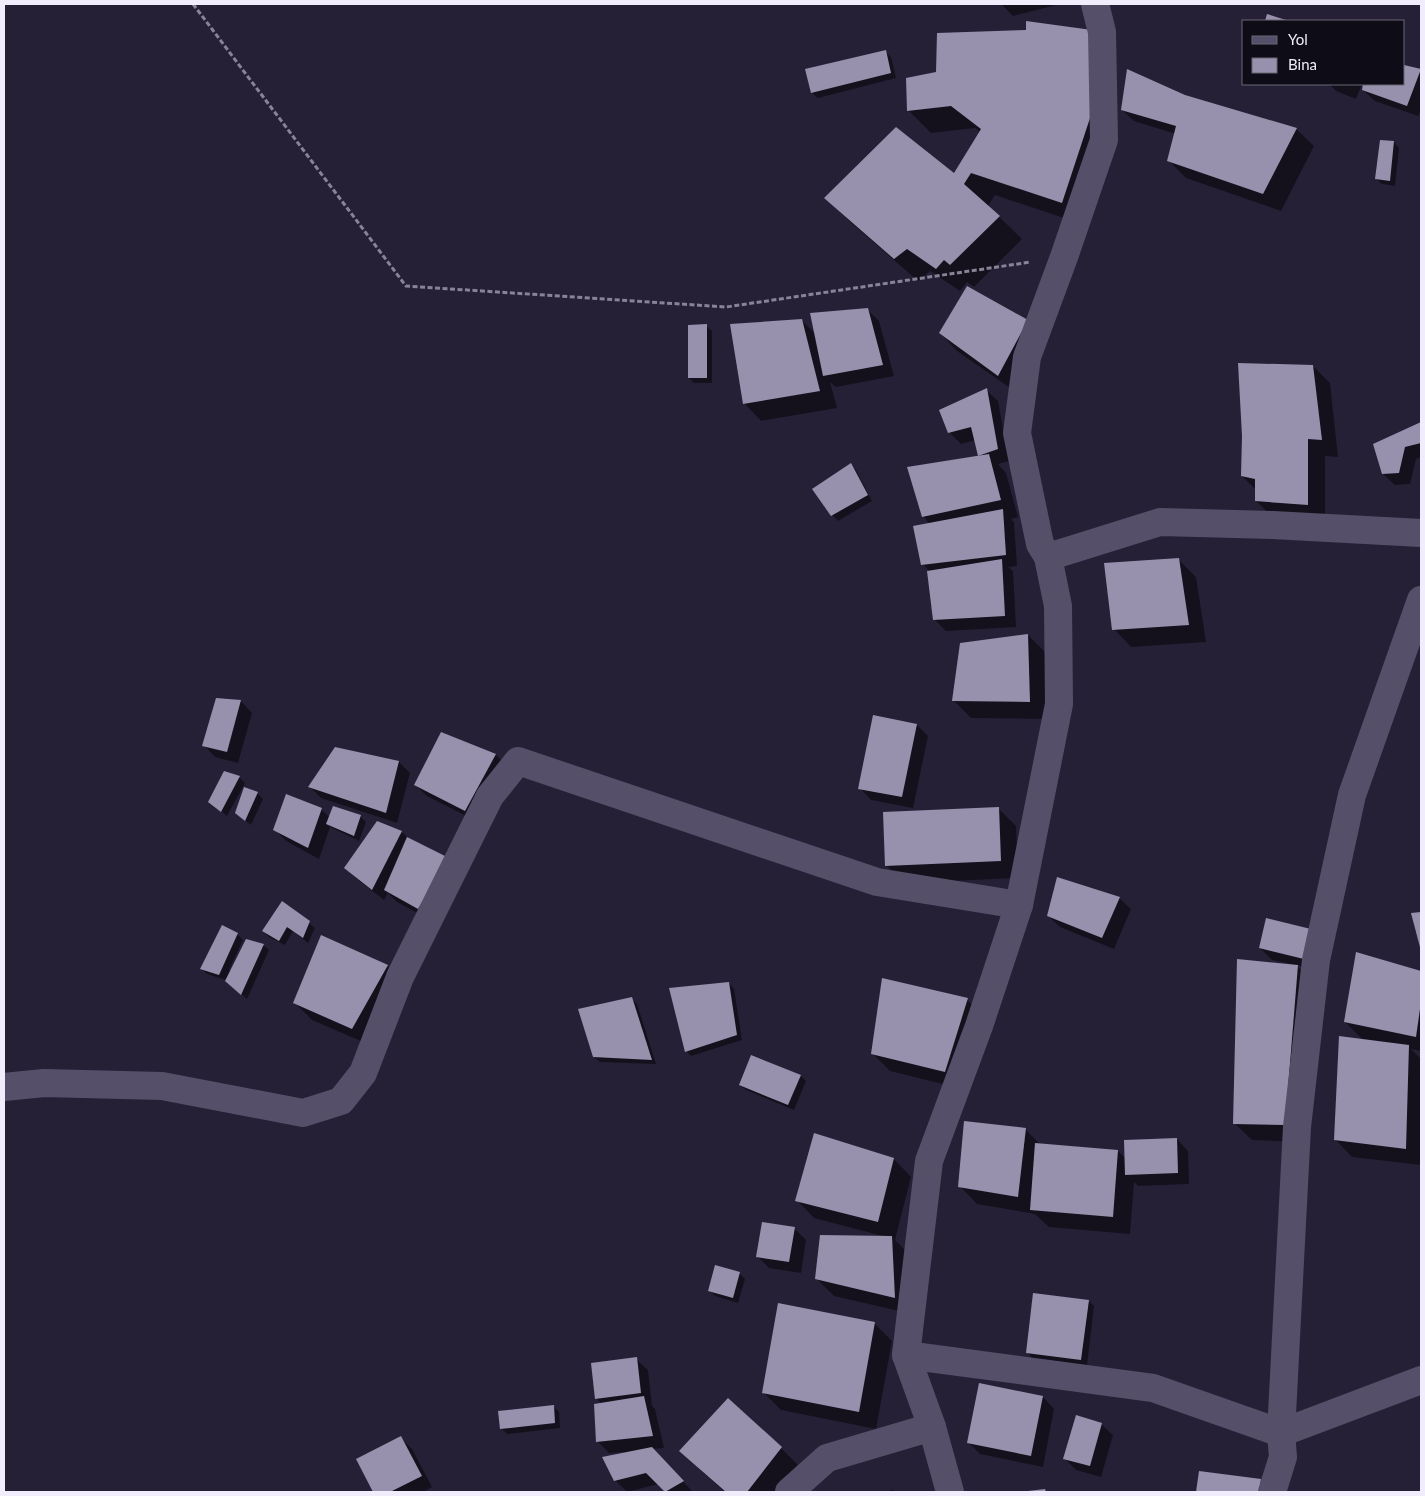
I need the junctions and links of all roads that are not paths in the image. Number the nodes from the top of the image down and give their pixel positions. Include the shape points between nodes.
1 (1095, 4) edge
2 (1421, 533) edge
3 (1048, 557) junction
4 (1421, 600) edge
5 (1019, 904) junction
6 (4, 1087) edge
7 (906, 1355) junction
8 (1421, 1380) edge
9 (932, 1427) junction
10 (1281, 1433) junction
11 (790, 1492) edge
12 (950, 1492) edge
13 (1272, 1492) edge

1 - 3 street via 1102,32 1104,140 1027,357 1017,433 1040,544
2 - 3 street via 1160,522
3 - 5 street via 1058,606 1059,704
4 - 10 street via 1352,794 1316,960 1297,1127
5 - 6 street via 877,882 518,761 490,796 400,977 363,1073 341,1101 303,1112 162,1086 44,1083
5 - 7 street via 979,1026 929,1161
7 - 9 street
7 - 10 street via 1153,1388
8 - 10 street
9 - 11 street via 827,1458
9 - 12 street
10 - 13 street via 1283,1457

